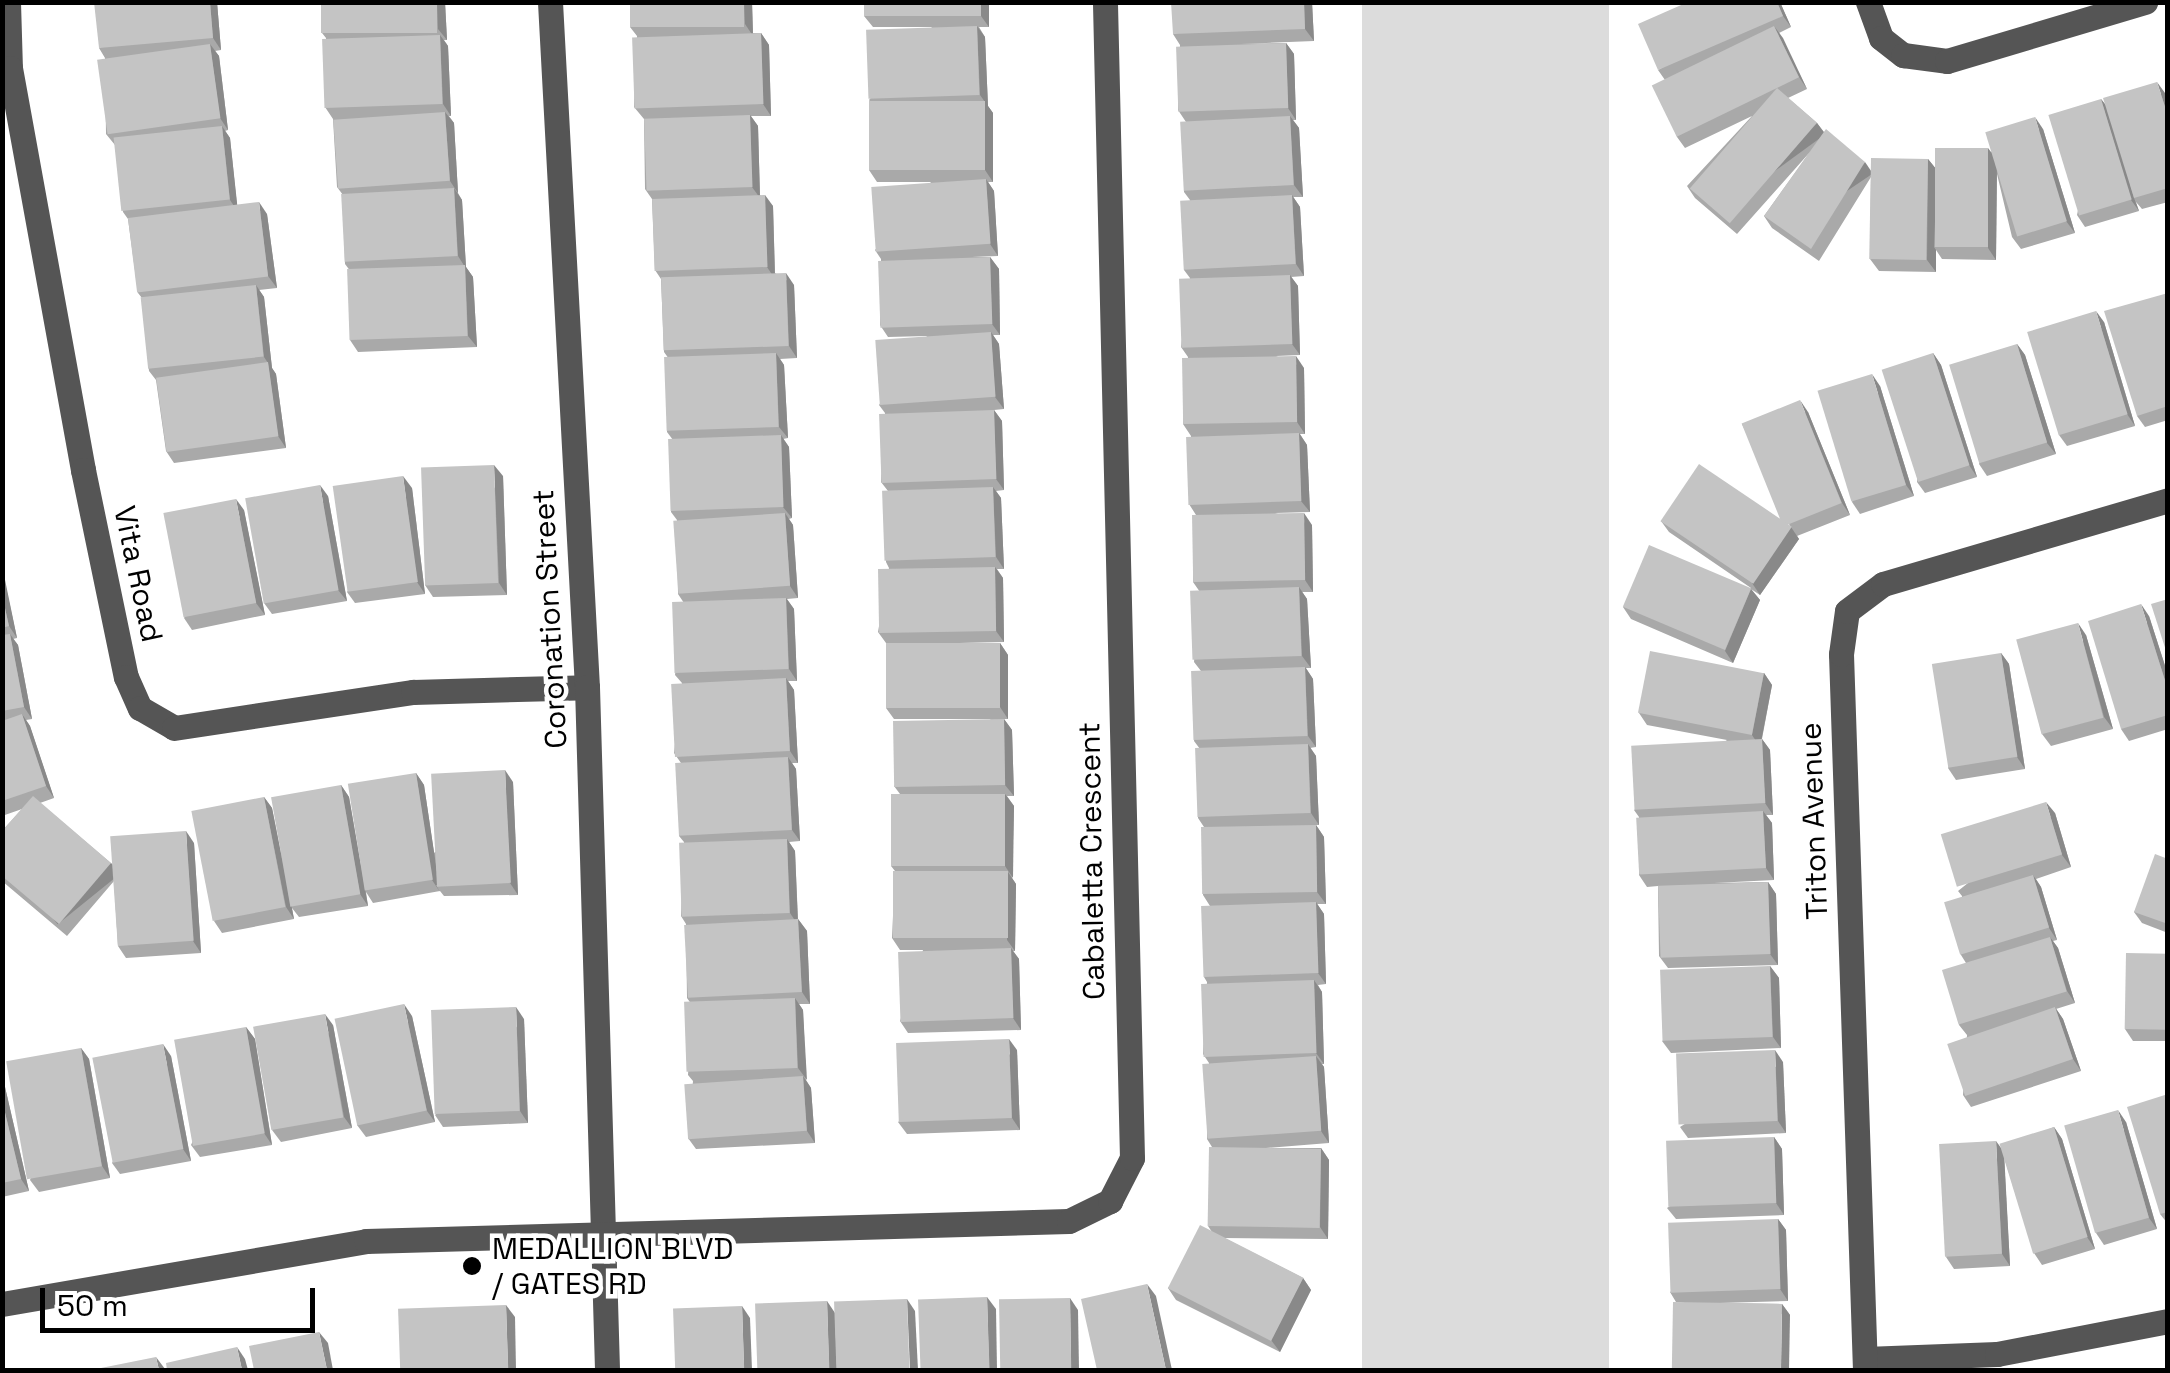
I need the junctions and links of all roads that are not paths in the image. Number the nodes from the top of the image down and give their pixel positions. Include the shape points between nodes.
1 (8, 2) edge
2 (550, 2) edge
3 (1106, 2) edge
4 (1868, 2) edge
5 (2145, 2) edge
6 (2168, 500) edge
7 (587, 687) junction
8 (603, 1232) junction
9 (2, 1304) edge
10 (2168, 1320) edge
11 (1865, 1365) edge
12 (607, 1370) edge

1 - 7 street, Vita Road via 10,68 83,470 126,676 140,708 174,728 413,692
2 - 7 street, Coronation Street
3 - 8 street, Cabaletta Crescent via 1132,1158 1110,1201 1068,1221
4 - 5 street via 1881,38 1903,55 1947,61
6 - 11 street, Triton Avenue via 1884,584 1847,611 1842,654
7 - 8 street, Coronation Street
8 - 9 street, Cabaletta Crescent via 366,1241
8 - 12 street, Coronation Street
10 - 11 street via 1997,1354

